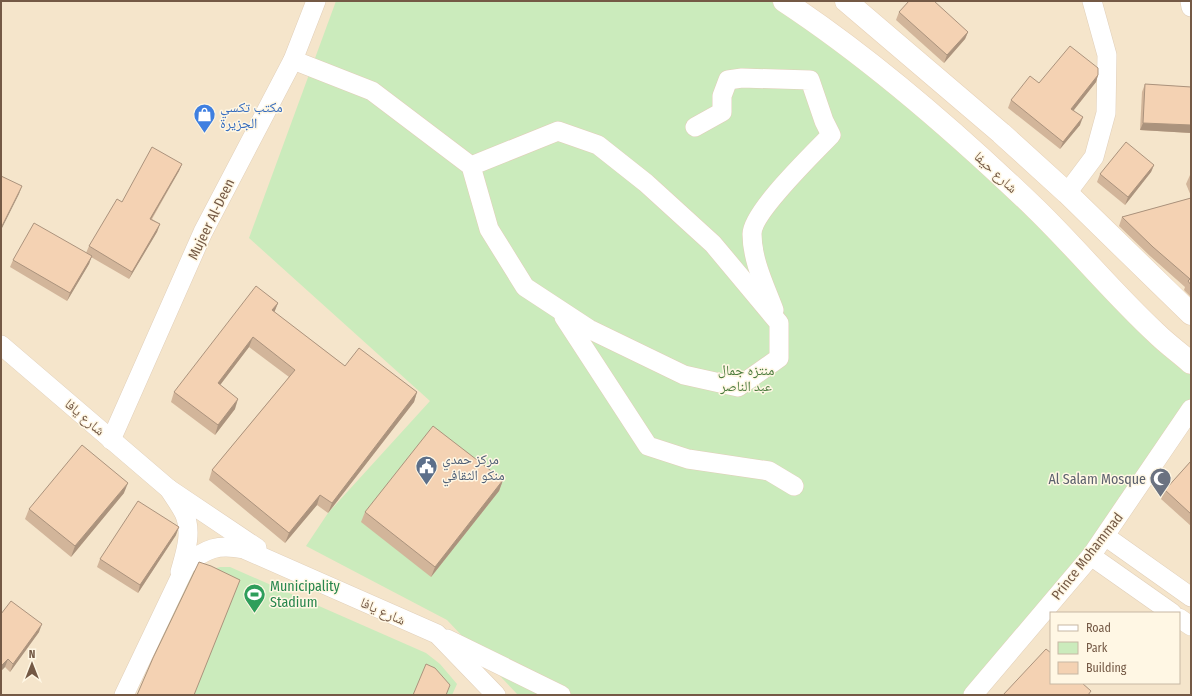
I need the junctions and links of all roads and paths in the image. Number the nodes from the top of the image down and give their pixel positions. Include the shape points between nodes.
1 (316, 1) edge
2 (784, 1) edge
3 (846, 1) edge
4 (1092, 1) edge
5 (1190, 1) edge
6 (1191, 7) edge
7 (293, 60) junction
8 (695, 127) dead end
9 (472, 166) junction
10 (1067, 193) junction
11 (559, 309) junction
12 (1191, 314) edge
13 (778, 323) junction
14 (1, 345) edge
15 (1191, 363) edge
16 (1191, 409) edge
17 (111, 440) junction
18 (794, 486) dead end
19 (169, 489) junction
20 (1106, 536) junction
21 (1091, 556) junction
22 (288, 568) junction
23 (182, 573) junction
24 (1191, 597) edge
25 (1171, 612) edge
26 (1180, 619) edge
27 (1191, 626) edge
28 (437, 634) junction
29 (124, 695) edge
30 (496, 695) edge
31 (561, 695) edge
32 (973, 695) edge

1 - 7 street, Mujeer Al-Deen
2 - 15 main road, شارع حيفا via 841,41 965,144 1037,211 1157,334
3 - 10 main road via 1001,133
4 - 10 street via 1107,55 1106,113 1094,157
5 - 6 street
7 - 9 street via 372,91
7 - 17 street, Mujeer Al-Deen via 203,232
8 - 13 street via 722,112 722,96 728,80 810,80 831,135 765,205 752,232 755,260
9 - 11 street via 489,229 525,287
9 - 13 street via 558,131 598,145 646,183 713,244
10 - 12 main road
11 - 13 street via 589,329 684,375 738,386 778,358
11 - 18 street via 648,446 688,459 769,471
14 - 17 street, شارع يافا
16 - 20 street, Prince Mohammad
17 - 19 street, شارع يافا
19 - 22 street
19 - 23 street via 184,514 187,526
20 - 21 street, Prince Mohammad
20 - 24 street
21 - 25 street
21 - 32 street, Prince Mohammad
22 - 23 street, شارع يافا via 244,549 228,546 213,548 198,555
22 - 28 street, شارع يافا
23 - 29 street
26 - 27 street
28 - 30 street, شارع يافا
28 - 31 street

